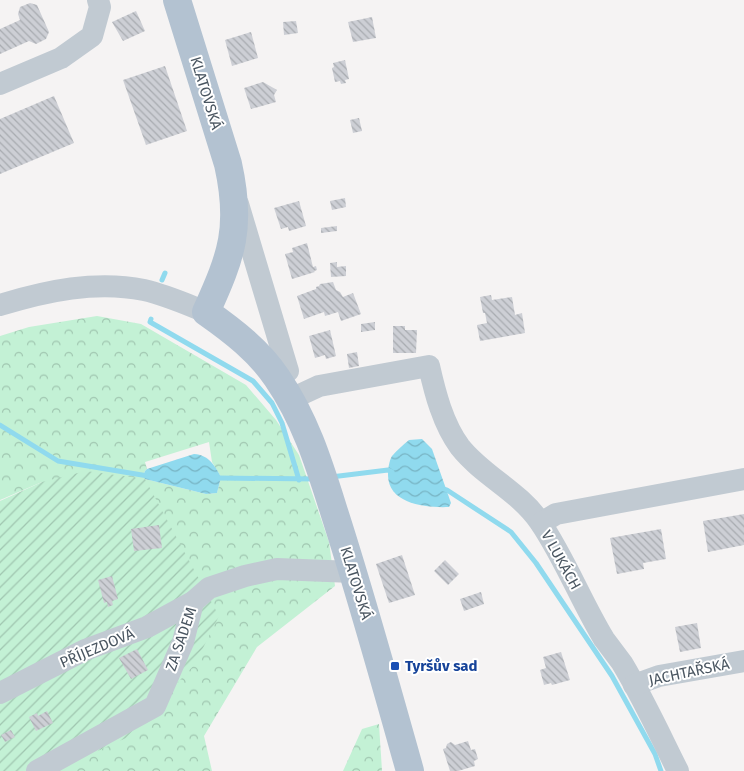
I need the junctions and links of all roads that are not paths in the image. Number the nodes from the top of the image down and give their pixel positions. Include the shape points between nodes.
1 (98, 0) edge
2 (177, 0) edge
3 (0, 84) edge
4 (233, 186) junction
5 (0, 305) edge
6 (206, 312) junction
7 (288, 371) dead end
8 (291, 399) junction
9 (744, 479) edge
10 (541, 523) junction
11 (354, 572) junction
12 (193, 602) junction
13 (744, 661) edge
14 (634, 685) junction
15 (0, 693) edge
16 (37, 771) edge
17 (410, 771) edge
18 (678, 771) edge

1 - 3 street via 100,6 92,36 61,58
2 - 4 main road, KLATOVSKÁ
4 - 6 main road, KLATOVSKÁ via 234,235 229,258
4 - 7 street, KLATOVSKÁ
5 - 6 street via 94,286 143,290
6 - 8 main road, KLATOVSKÁ via 258,354
8 - 10 street, V LUKÁCH via 319,386 429,366 448,427 460,447 513,493
8 - 11 main road, KLATOVSKÁ via 324,481
9 - 10 street via 556,514
10 - 14 street, V LUKÁCH via 604,639
11 - 12 street, ZA SADEM via 277,568 209,588
11 - 17 main road, KLATOVSKÁ
12 - 15 street, PŘÍJEZDOVÁ via 147,627 86,650
12 - 16 street, ZA SADEM via 183,642 155,706
13 - 14 street, JACHTAŘSKÁ via 659,676
14 - 18 street, V LUKÁCH

